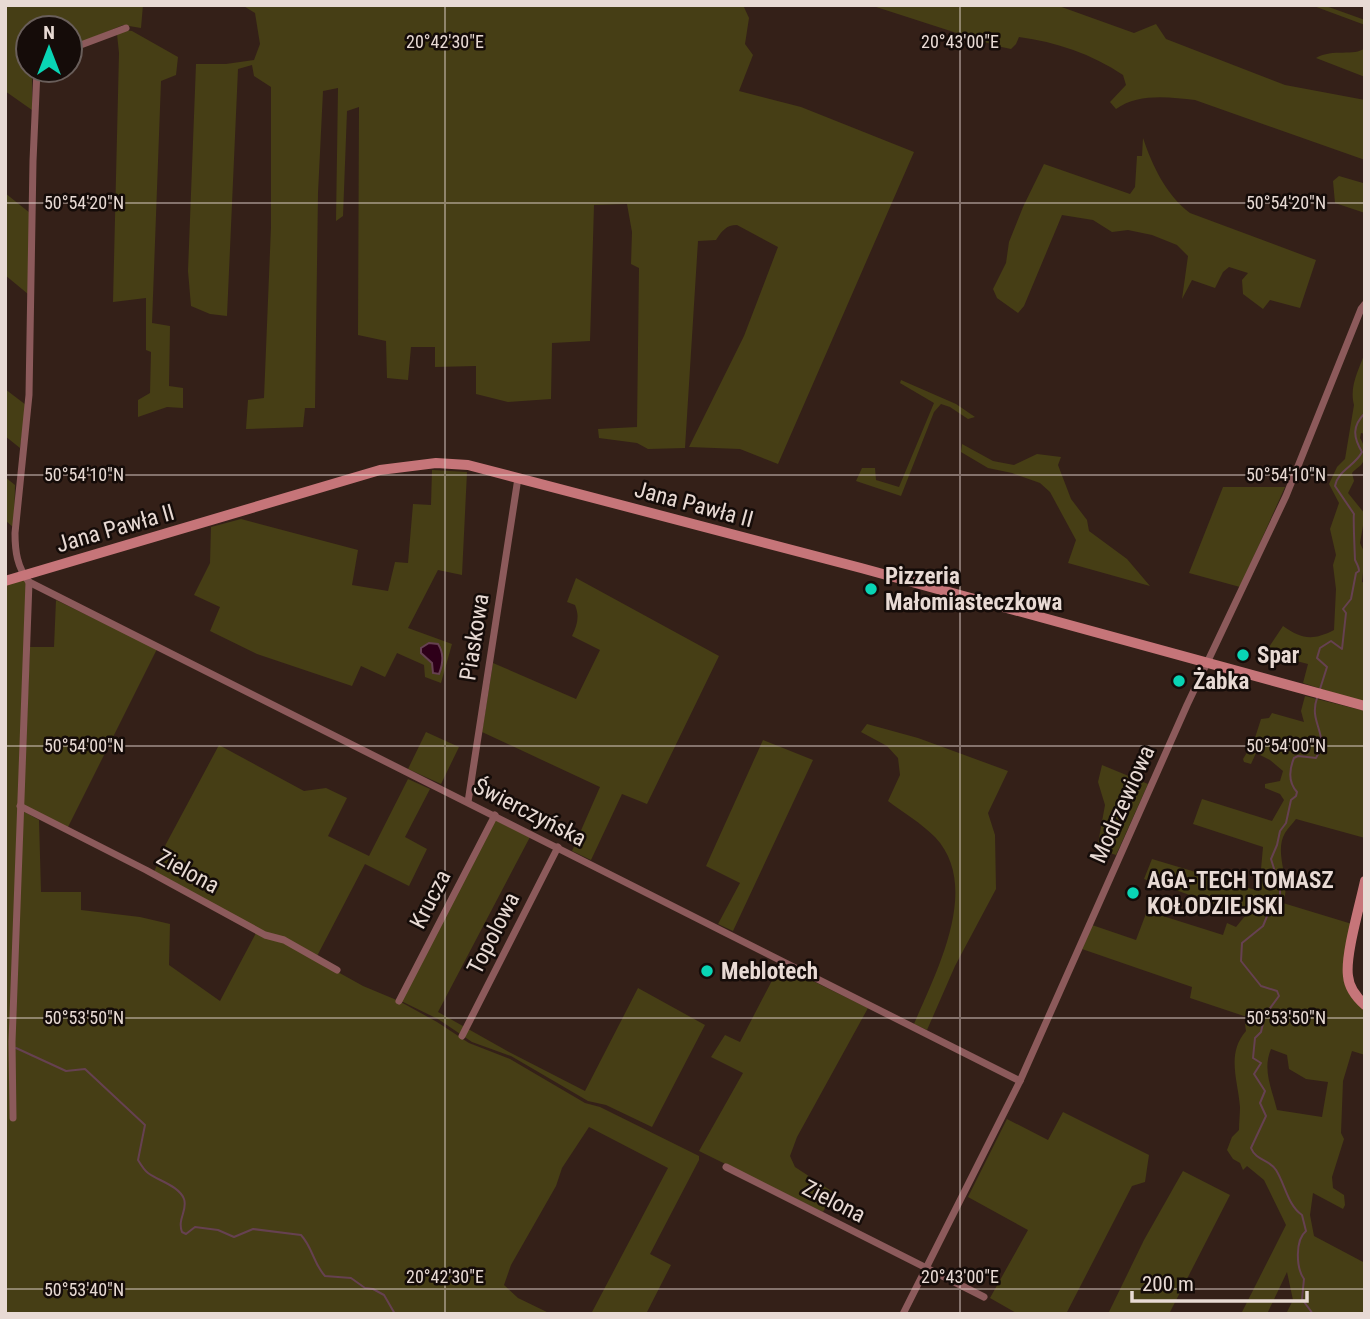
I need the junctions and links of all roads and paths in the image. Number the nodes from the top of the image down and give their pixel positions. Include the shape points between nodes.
1 (126, 27) dead end
2 (84, 44) edge
3 (36, 84) edge
4 (1365, 304) edge
5 (518, 478) junction
6 (18, 579) edge
7 (1208, 663) junction
8 (1365, 706) edge
9 (468, 802) junction
10 (20, 806) junction
11 (495, 815) junction
12 (558, 847) junction
13 (1365, 881) edge
14 (337, 970) dead end
15 (399, 1001) dead end
16 (1365, 1004) edge
17 (462, 1036) dead end
18 (1020, 1081) junction
19 (13, 1118) dead end
20 (726, 1167) dead end
21 (926, 1269) junction
22 (984, 1297) dead end
23 (903, 1314) edge

1 - 2 street
3 - 6 street via 29,395 15,533
4 - 7 street, Modrzewiowa via 1286,496
5 - 6 main road, Jana Pawła II via 451,464 380,470
5 - 7 main road, Jana Pawła II
5 - 9 street, Piaskowa
6 - 9 street, Świerczyńska
6 - 10 street
7 - 8 main road, Jana Pawła II
7 - 18 street, Modrzewiowa
9 - 11 street, Świerczyńska
10 - 14 street, Zielona
10 - 19 street
11 - 12 street, Świerczyńska
11 - 15 street, Krucza
12 - 17 street, Topolowa
12 - 18 street, Świerczyńska
13 - 16 main road via 1348,976 1354,993
18 - 21 street, Modrzewiowa
20 - 21 street, Zielona
21 - 22 street, Zielona
21 - 23 street, Modrzewiowa

